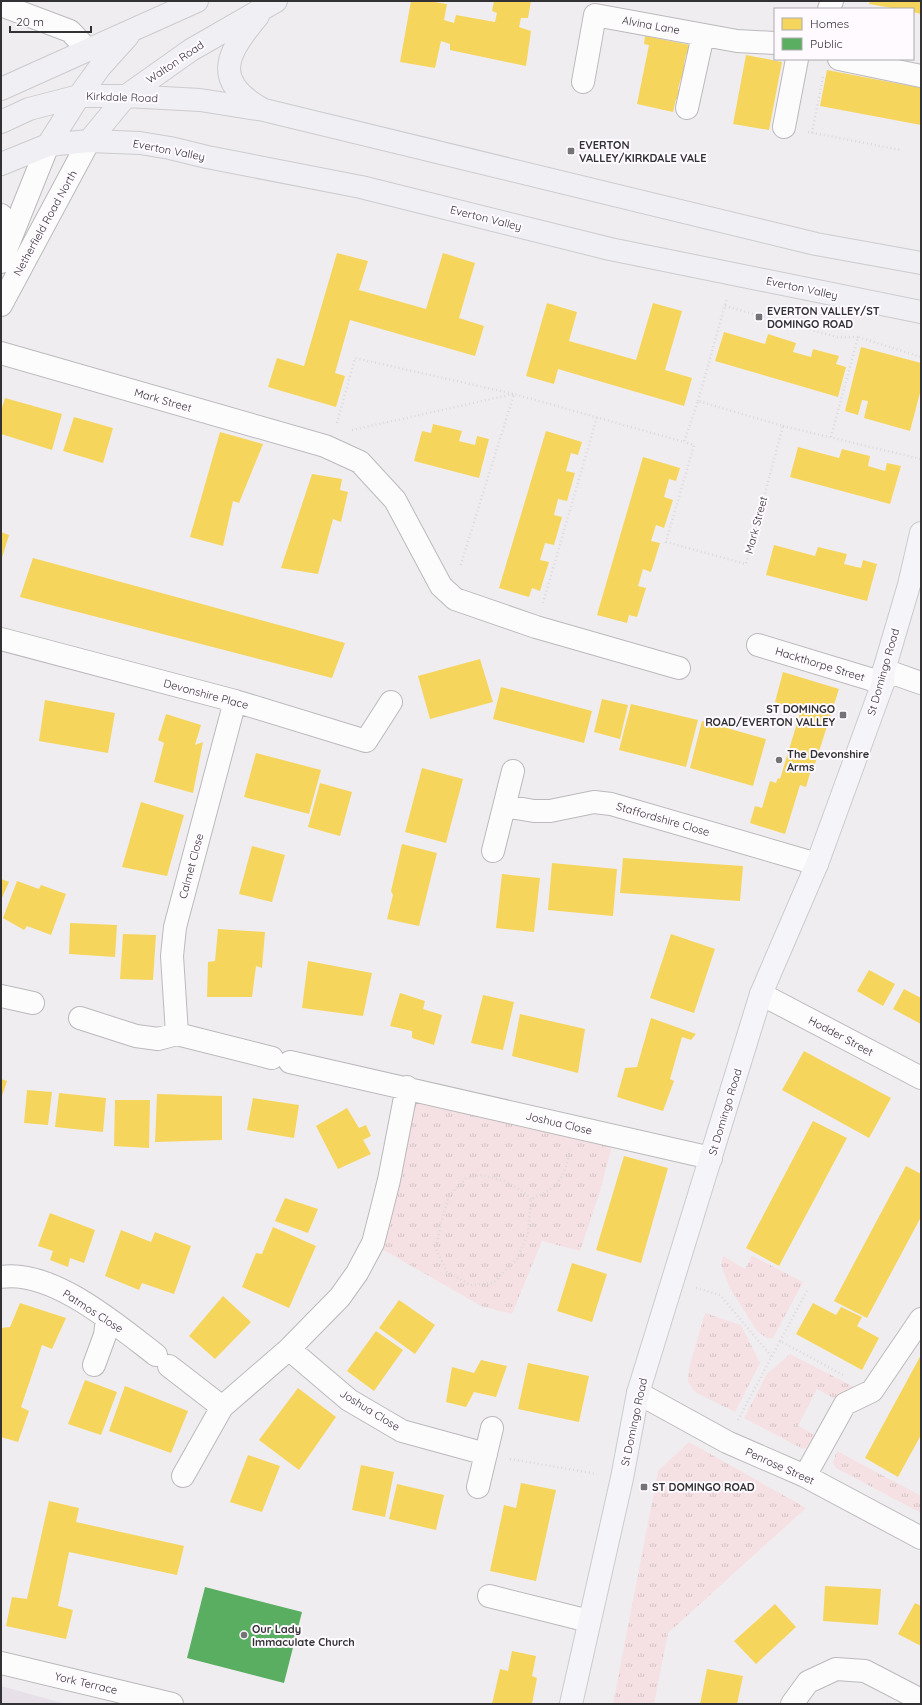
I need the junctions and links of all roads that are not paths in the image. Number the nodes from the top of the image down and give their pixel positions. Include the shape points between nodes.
1 (197, 1) edge
2 (271, 4) edge
3 (1, 5) edge
4 (133, 30) junction
5 (702, 35) junction
6 (774, 43) edge
7 (88, 50) junction
8 (797, 60) edge
9 (831, 66) edge
10 (921, 76) edge
11 (583, 82) dead end
12 (1, 89) edge
13 (79, 96) junction
14 (126, 96) junction
15 (687, 108) dead end
16 (264, 110) junction
17 (1, 122) edge
18 (784, 127) road end
19 (89, 141) junction
20 (48, 145) junction
21 (1, 164) edge
22 (1, 215) edge
23 (2, 258) edge
24 (921, 263) edge
25 (1, 305) edge
26 (921, 312) edge
27 (1, 353) edge
28 (921, 533) edge
29 (1, 639) edge
30 (758, 645) dead end
31 (679, 668) dead end
32 (884, 676) junction
33 (921, 683) edge
34 (235, 701) junction
35 (391, 702) dead end
36 (514, 771) dead end
37 (505, 806) junction
38 (493, 851) dead end
39 (817, 864) junction
40 (761, 994) junction
41 (1, 996) edge
42 (33, 1003) dead end
43 (80, 1018) dead end
44 (177, 1034) junction
45 (921, 1078) edge
46 (407, 1087) junction
47 (711, 1158) junction
48 (1, 1277) edge
49 (107, 1319) junction
50 (921, 1319) edge
51 (289, 1350) junction
52 (94, 1365) dead end
53 (638, 1393) junction
54 (222, 1406) junction
55 (492, 1428) dead end
56 (486, 1454) junction
57 (183, 1476) dead end
58 (805, 1476) junction
59 (478, 1487) dead end
60 (921, 1538) edge
61 (489, 1596) dead end
62 (589, 1621) junction
63 (1, 1663) edge
64 (136, 1700) edge
65 (921, 1700) edge
66 (172, 1704) edge
67 (571, 1704) edge
68 (792, 1704) edge

1 - 4 highway
2 - 14 highway, Walton Road via 191,50
2 - 16 highway via 240,38 229,61 234,85 242,96
3 - 7 street via 70,31
4 - 7 highway
4 - 13 highway via 100,67
5 - 6 street, Alvina Lane via 737,41
5 - 11 street, Alvina Lane via 595,15
5 - 15 street
7 - 12 highway
8 - 18 street
9 - 10 street
13 - 14 highway, Kirkdale Road
13 - 17 highway, Kirkdale Road via 29,109
13 - 20 highway
14 - 16 highway, Kirkdale Road via 200,100
14 - 19 highway, Walton Road
16 - 24 highway via 809,242
19 - 20 highway, Everton Valley
19 - 25 street, Netherfield Road North
19 - 26 highway, Everton Valley via 140,143 170,148 361,187 610,249
20 - 21 highway
20 - 23 street, Netherfield Road North
22 - 23 street, Netherfield Road North via 4,226
27 - 31 street, Mark Street via 329,440 360,462 395,500 441,586 455,599 536,627
28 - 32 main road, St Domingo Road
29 - 34 street, Devonshire Place
30 - 32 street, Hackthorpe Street
32 - 33 street, Hackthorpe Street
32 - 39 main road, St Domingo Road
34 - 35 street, Devonshire Place via 366,741
34 - 44 street, Calmet Close via 175,927 173,963
36 - 37 street
37 - 38 street
37 - 39 street, Staffordshire Close via 550,811 594,802 611,804
39 - 40 main road, St Domingo Road
40 - 45 street, Hodder Street
40 - 47 main road, St Domingo Road
41 - 42 street
43 - 44 street via 136,1036 158,1039
44 - 46 street, Joshua Close
46 - 47 street, Joshua Close
46 - 51 street via 389,1180 372,1243 357,1273 340,1297
47 - 53 main road, St Domingo Road
48 - 49 street, Patmos Close via 27,1277 44,1282
49 - 52 street via 105,1336
49 - 54 street, Patmos Close
50 - 58 street via 872,1391 845,1404
51 - 54 street
51 - 56 street, Joshua Close via 349,1400 402,1431
53 - 58 street, Penrose Street via 727,1442
53 - 62 main road, St Domingo Road via 622,1478
54 - 57 street
55 - 56 street
56 - 59 street
58 - 60 street, Penrose Street
61 - 62 street
62 - 67 main road, St Domingo Road
63 - 64 street, York Terrace
64 - 66 street, York Terrace
65 - 68 street via 865,1670 836,1669 808,1682

